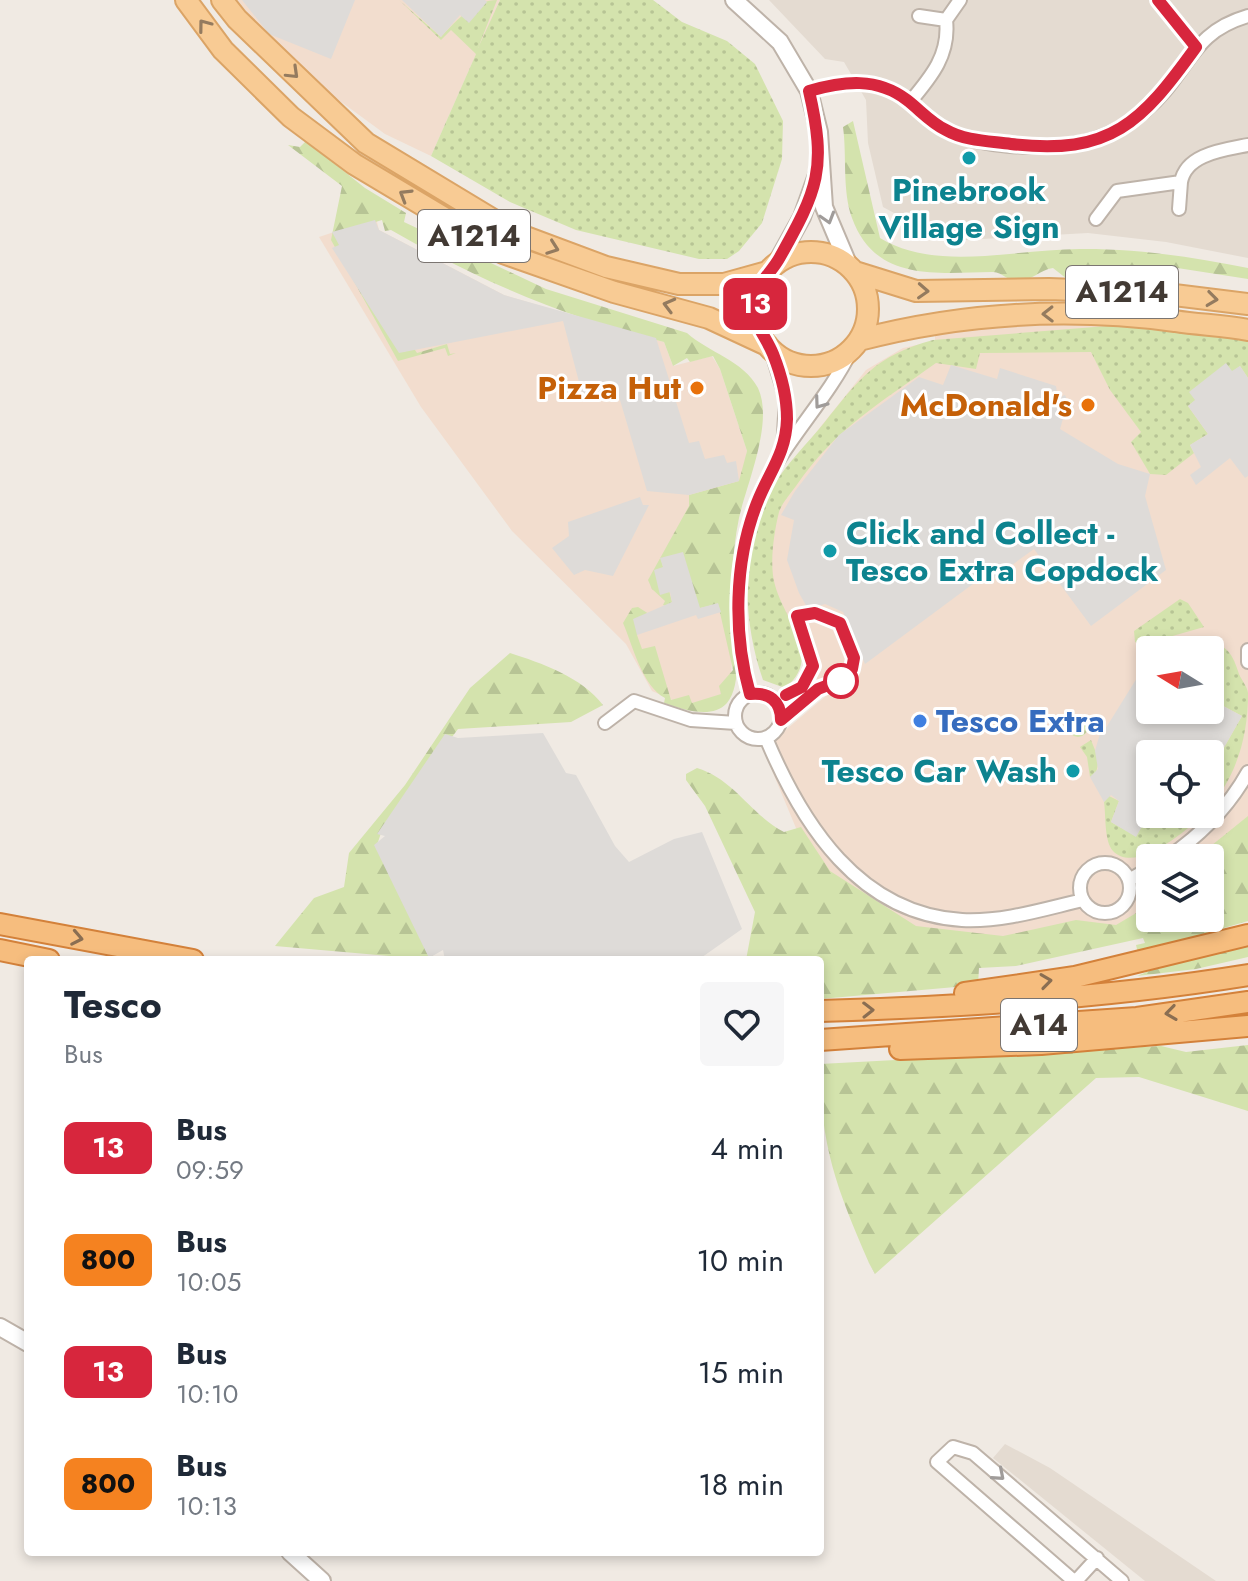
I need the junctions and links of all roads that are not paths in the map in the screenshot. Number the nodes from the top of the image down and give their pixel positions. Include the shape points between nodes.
1 (186, 0) edge
2 (222, 0) edge
3 (734, 0) edge
4 (960, 0) edge
5 (1158, 0) edge
6 (919, 16) dead end
7 (1248, 16) edge
8 (946, 20) junction
9 (1196, 47) junction
10 (809, 91) junction
11 (910, 102) junction
12 (1248, 145) edge
13 (820, 167) junction
14 (1181, 182) junction
15 (1179, 209) dead end
16 (1096, 219) dead end
17 (772, 268) junction
18 (852, 269) junction
19 (1248, 304) edge
20 (1248, 330) edge
21 (855, 345) junction
22 (769, 348) junction
23 (783, 453) junction
24 (1248, 650) edge
25 (1248, 662) edge
26 (750, 694) junction
27 (605, 723) dead end
28 (736, 723) junction
29 (766, 738) junction
30 (1248, 772) edge
31 (1185, 844) edge
32 (1136, 876) edge
33 (1129, 880) junction
34 (1083, 900) junction
35 (0, 924) edge
36 (1248, 935) edge
37 (0, 950) edge
38 (29, 956) edge
39 (172, 956) edge
40 (1248, 975) edge
41 (1248, 1002) edge
42 (915, 1008) junction
43 (824, 1011) edge
44 (1248, 1026) edge
45 (824, 1040) edge
46 (0, 1327) edge
47 (24, 1341) edge
48 (294, 1556) edge
49 (1097, 1558) junction
50 (322, 1581) edge
51 (1075, 1581) edge
52 (1122, 1581) edge

22 -> 1 main road, A1214 via 709,318 503,253 354,164 291,117 223,50
2 -> 17 main road, A1214 via 366,143 515,233 606,267 679,284 724,284
3 - 10 street via 780,42
4 - 8 street
5 - 9 street
6 - 8 street
7 - 9 street via 1216,30
8 - 11 street via 949,33 943,56
9 - 11 street via 1146,111 1082,143 1034,146 965,138 942,129
10 - 11 street via 862,82
10 - 13 street via 819,132
12 - 14 street via 1190,163
13 - 17 street via 802,217
13 -> 18 street via 828,224
14 - 15 street
14 - 16 street via 1125,187 1108,199
17 - 18 main road via 807,252 829,254
17 - 22 main road via 755,300 754,316
18 -> 19 main road, A1214 via 916,291 1158,293
18 - 21 main road via 867,296 868,312
20 -> 21 main road, A1214 via 1144,316 1021,314 935,323
21 - 22 main road via 834,361 808,366 783,359
21 -> 23 street via 836,381
22 - 23 street via 786,399
23 - 26 street via 757,501 740,567
24 - 25 street
26 - 28 street via 738,704
26 - 29 street via 767,695 780,708 780,724
27 - 28 street via 634,701 691,720
28 - 29 street via 750,738
29 - 34 street via 815,830 845,869 888,898 960,920 1009,917
30 - 31 street via 1232,799
32 - 33 street
33 - 34 street via 1128,897 1119,909 1098,912
33 - 34 street via 1118,866 1097,864 1083,876
35 -> 39 highway
42 -> 36 highway, A14 via 961,993 1075,977
37 - 38 highway
40 - 42 highway, A14 via 1142,992
41 -> 45 highway, A14 via 1137,1018
43 -> 42 highway, A14
44 - 45 highway, A14 via 1041,1044 890,1049
46 - 47 street
48 - 50 street
49 - 51 street
51 -> 49 street via 937,1462 953,1447 966,1449
49 - 52 street

